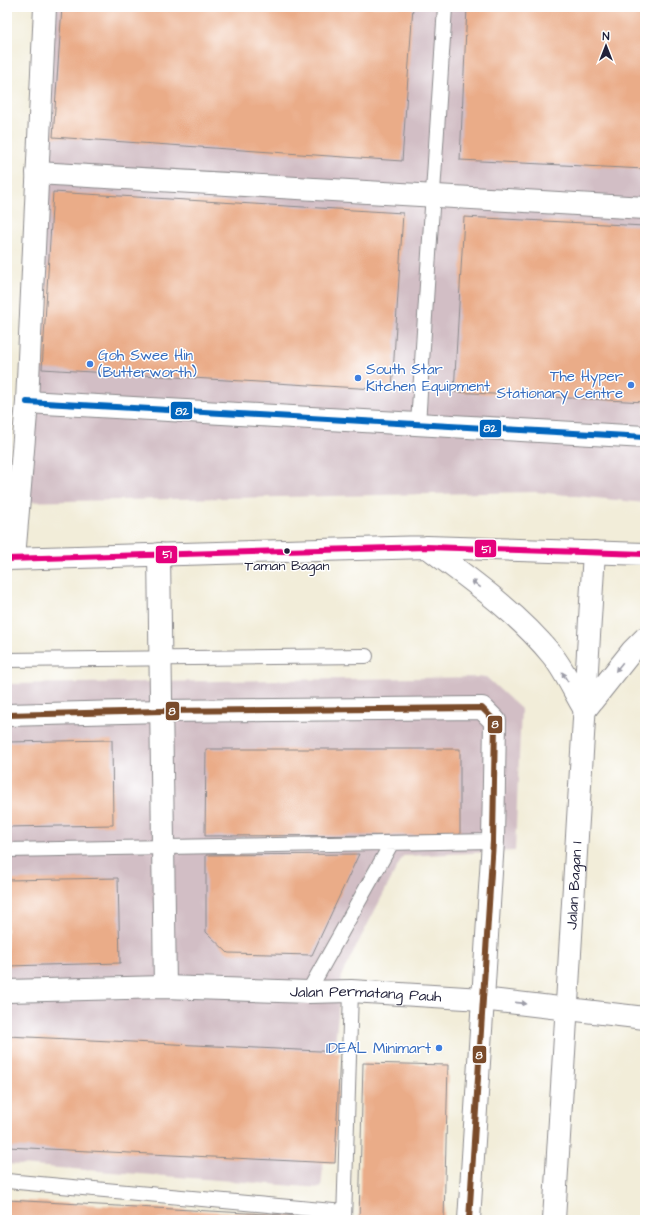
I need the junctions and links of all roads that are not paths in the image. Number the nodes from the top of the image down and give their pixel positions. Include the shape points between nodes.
1 (45, 7) edge
2 (444, 7) edge
3 (37, 173) junction
4 (433, 196) junction
5 (645, 208) edge
6 (27, 402) junction
7 (418, 424) junction
8 (645, 437) edge
9 (427, 547) junction
10 (594, 552) junction
11 (159, 554) junction
12 (645, 554) edge
13 (11, 558) edge
14 (645, 638) edge
15 (366, 656) dead end
16 (161, 658) junction
17 (7, 660) edge
18 (585, 710) junction
19 (162, 711) junction
20 (7, 715) edge
21 (493, 841) junction
22 (391, 844) junction
23 (164, 847) junction
24 (7, 850) edge
25 (165, 988) junction
26 (7, 991) edge
27 (351, 991) junction
28 (308, 992) junction
29 (482, 999) junction
30 (567, 1008) junction
31 (645, 1018) edge
32 (7, 1181) edge
33 (344, 1216) edge
34 (470, 1220) edge
35 (554, 1220) edge

1 - 3 street
2 - 4 lane
3 - 4 street
3 - 6 street
4 - 5 street
4 - 7 lane
6 - 7 street
6 - 13 street
7 - 8 street
9 - 10 street
9 - 11 street
18 -> 9 street via 553,656 524,623
10 - 12 street
10 - 18 street, Jalan Bagan 1
11 - 13 street
11 - 16 street
14 -> 18 street
15 - 16 lane
16 - 17 lane
16 - 19 street
18 - 30 street, Jalan Bagan 1
19 - 20 street
19 - 21 street via 482,708 495,721
19 - 23 street
21 - 22 lane
21 - 29 street
22 - 23 lane
22 - 28 lane
23 - 24 lane
23 - 25 street
25 - 26 street, Jalan Permatang Pauh
25 - 28 street, Jalan Permatang Pauh
27 - 28 street, Jalan Permatang Pauh
27 - 29 street, Jalan Permatang Pauh
27 - 33 lane
29 -> 30 street, Jalan Permatang Pauh
29 - 34 street
30 - 31 street, Jalan Permatang Pauh
30 - 35 street, Jalan Bagan 1
32 - 33 lane

